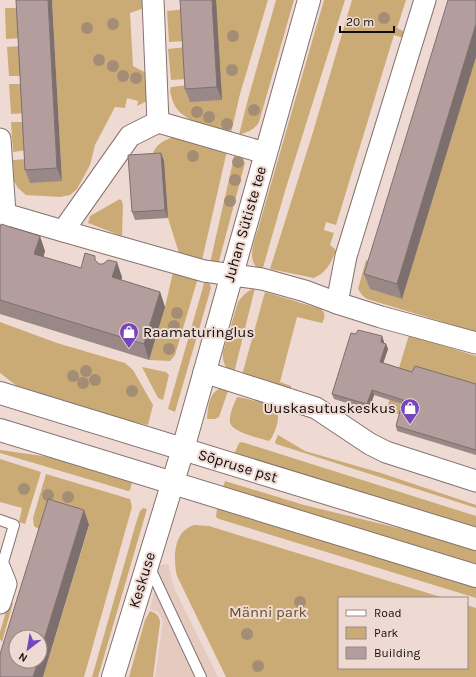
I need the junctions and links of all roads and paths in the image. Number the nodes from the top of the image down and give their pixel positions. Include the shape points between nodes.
1 (153, 0) edge
2 (309, 0) edge
3 (425, 0) edge
4 (158, 122) junction
5 (0, 139) edge
6 (265, 153) junction
7 (2, 218) edge
8 (63, 231) junction
9 (231, 275) junction
10 (337, 303) junction
11 (476, 343) edge
12 (204, 372) junction
13 (2, 392) edge
14 (0, 430) edge
15 (183, 449) junction
16 (476, 481) edge
17 (173, 483) junction
18 (0, 520) edge
19 (476, 539) edge
20 (147, 562) junction
21 (0, 569) edge
22 (476, 576) edge
23 (0, 603) edge
24 (113, 677) edge
25 (201, 677) edge

1 - 4 street
2 - 6 main road, Juhan Sütiste tee
3 - 10 street via 346,256
4 - 6 street
4 - 8 street via 130,136
5 - 7 street
6 - 9 main road, Juhan Sütiste tee
7 - 8 street
8 - 9 street via 114,249
9 - 10 street via 305,290
9 - 12 main road, Juhan Sütiste tee
10 - 11 street
12 - 15 main road, Juhan Sütiste tee
12 - 16 street via 316,408 386,452
13 - 15 main road, Sõpruse pst
14 - 17 main road
15 - 17 main road, Keskuse
15 - 19 main road, Sõpruse pst
17 - 20 main road, Keskuse
17 - 22 main road
18 - 21 lane via 14,525
20 - 24 main road, Keskuse
20 - 25 lane
21 - 23 street via 6,584

